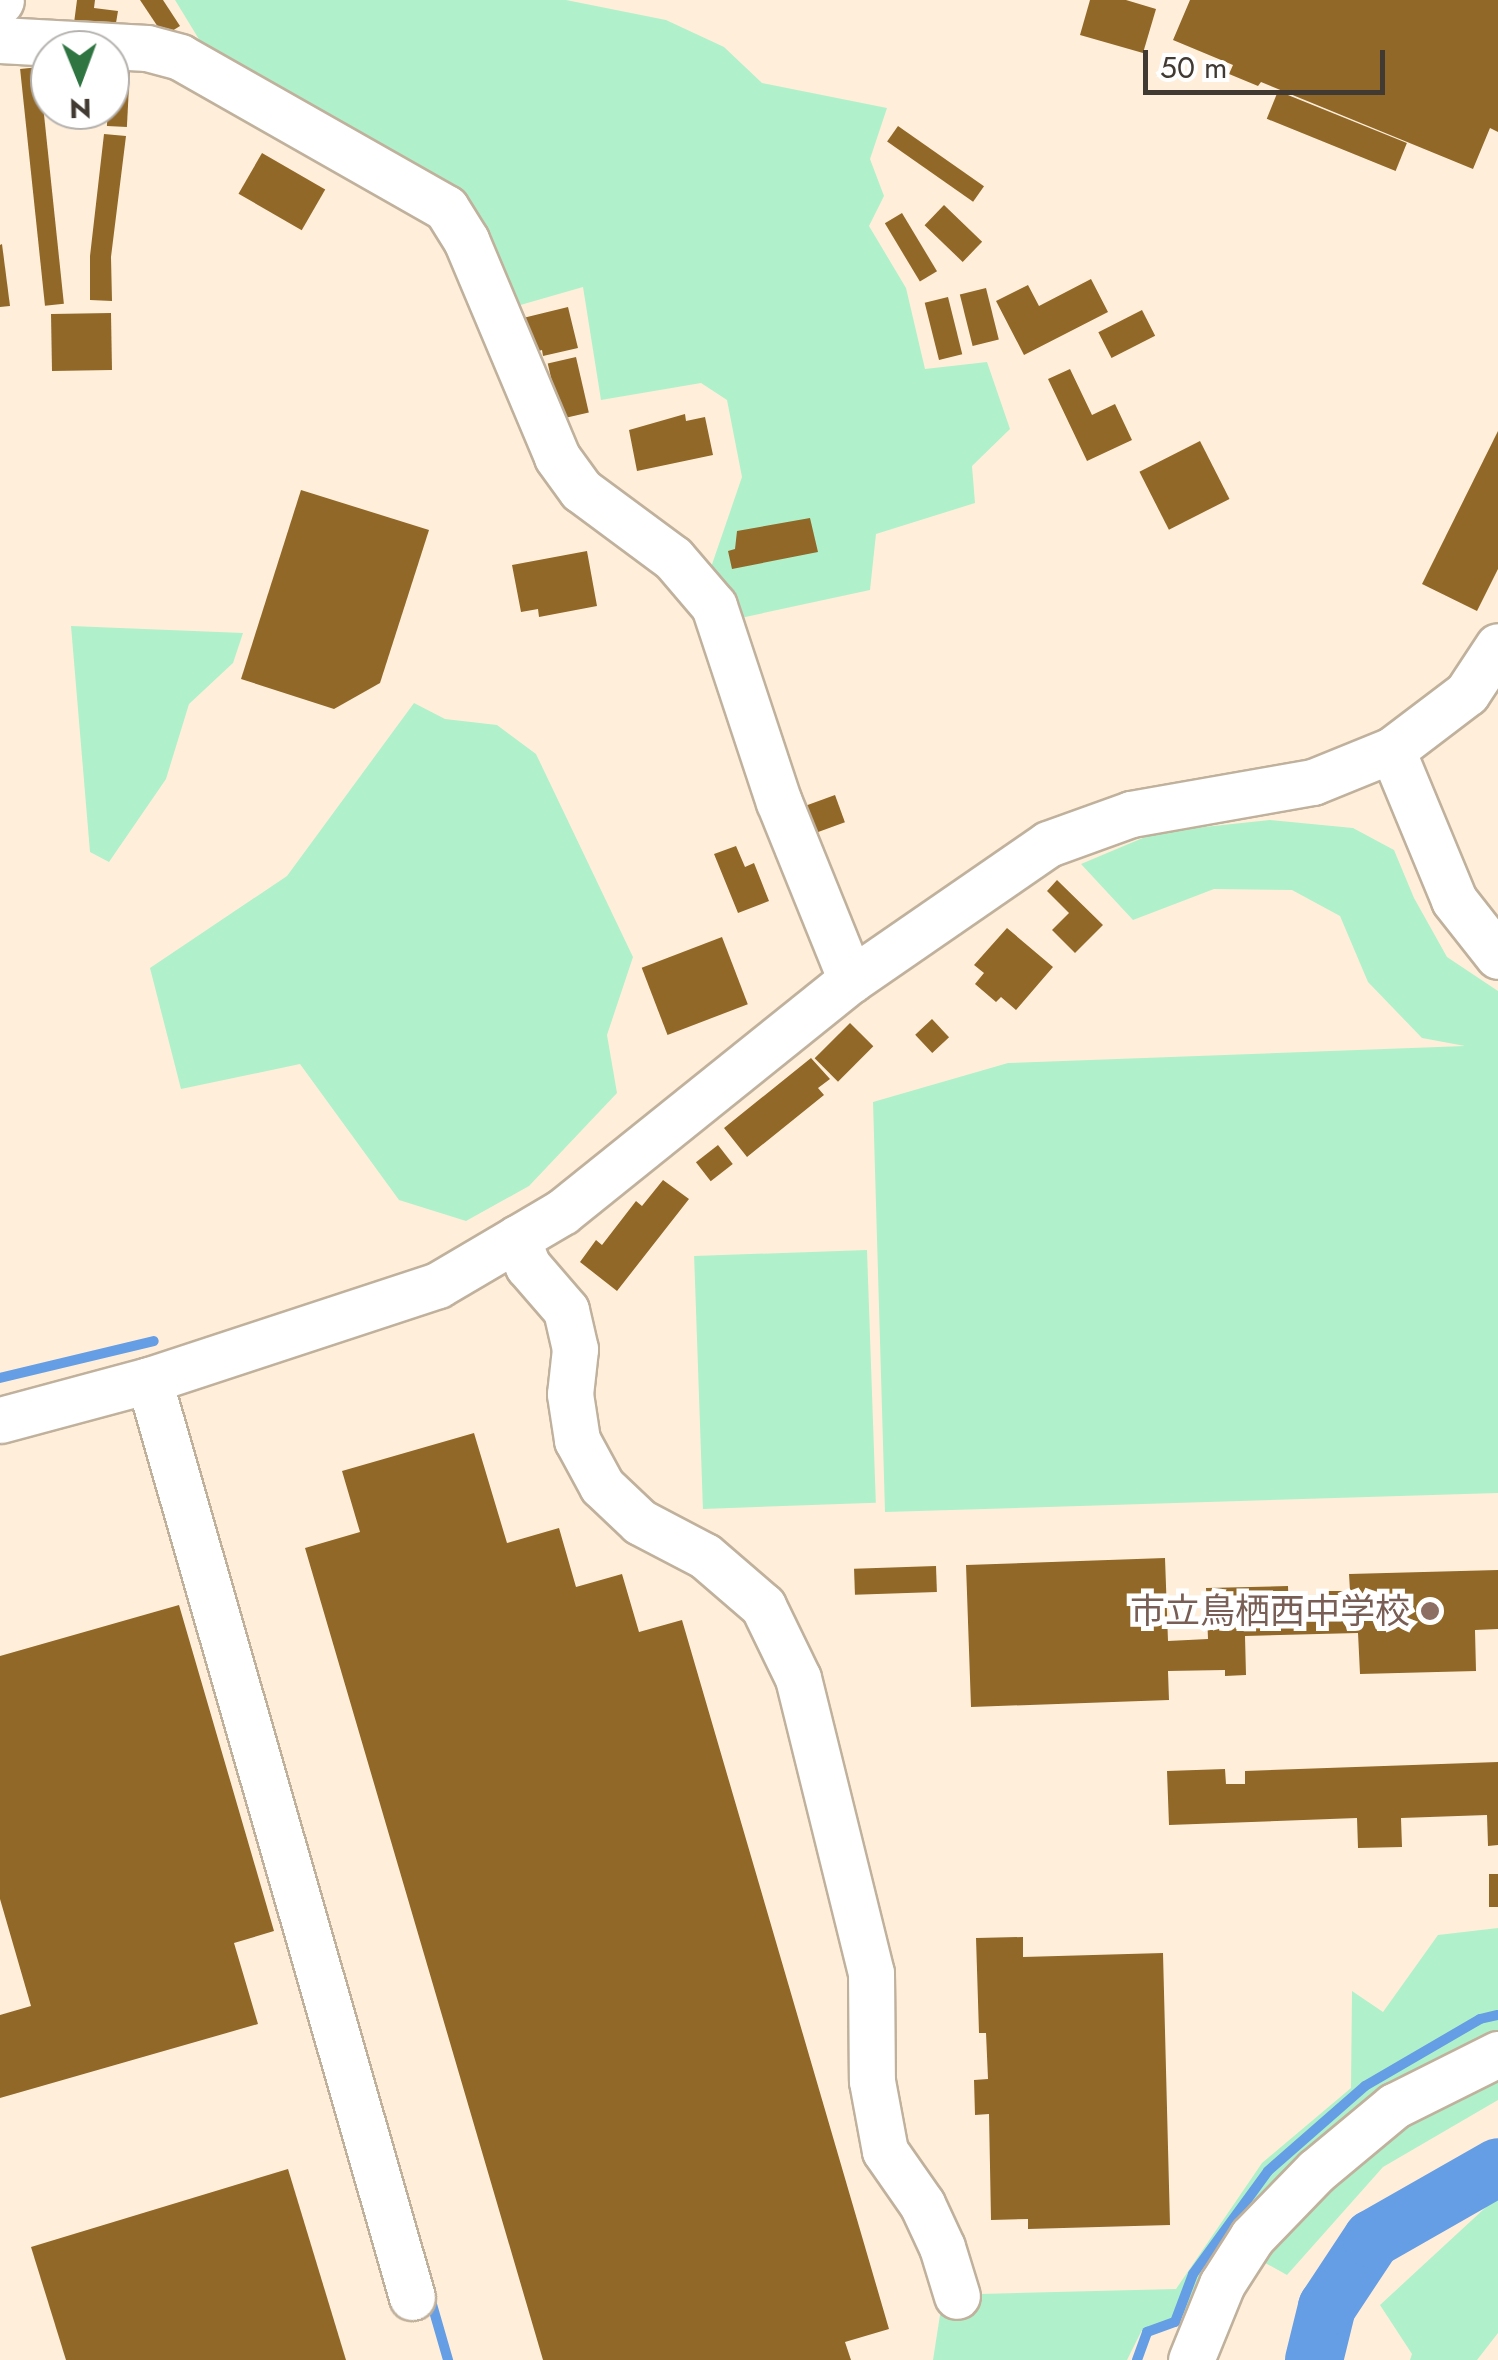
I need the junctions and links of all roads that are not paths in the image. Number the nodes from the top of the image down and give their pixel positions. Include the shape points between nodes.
1 (0, 40) edge
2 (1498, 646) edge
3 (1392, 750) junction
4 (1498, 956) edge
5 (852, 980) junction
6 (517, 1238) junction
7 (148, 1380) junction
8 (0, 1420) edge
9 (1498, 2054) edge
10 (957, 2296) dead end
11 (412, 2297) dead end
12 (1190, 2360) edge

1 - 5 street via 147,48 180,57 446,208 466,240 557,456 581,490 673,558 714,606 779,802
2 - 3 street via 1467,693
3 - 4 street via 1454,900
3 - 5 street via 1313,782 1130,814 1048,844
5 - 6 street via 562,1212
6 - 7 street via 438,1284
6 - 10 street via 528,1266 566,1310 575,1349 570,1394 577,1440 602,1486 640,1522 705,1556 763,1606 798,1678 870,1973 872,2081 886,2151 929,2218
7 - 8 street
7 - 11 street
9 - 12 street via 1394,2106 1316,2171 1252,2237 1222,2284

